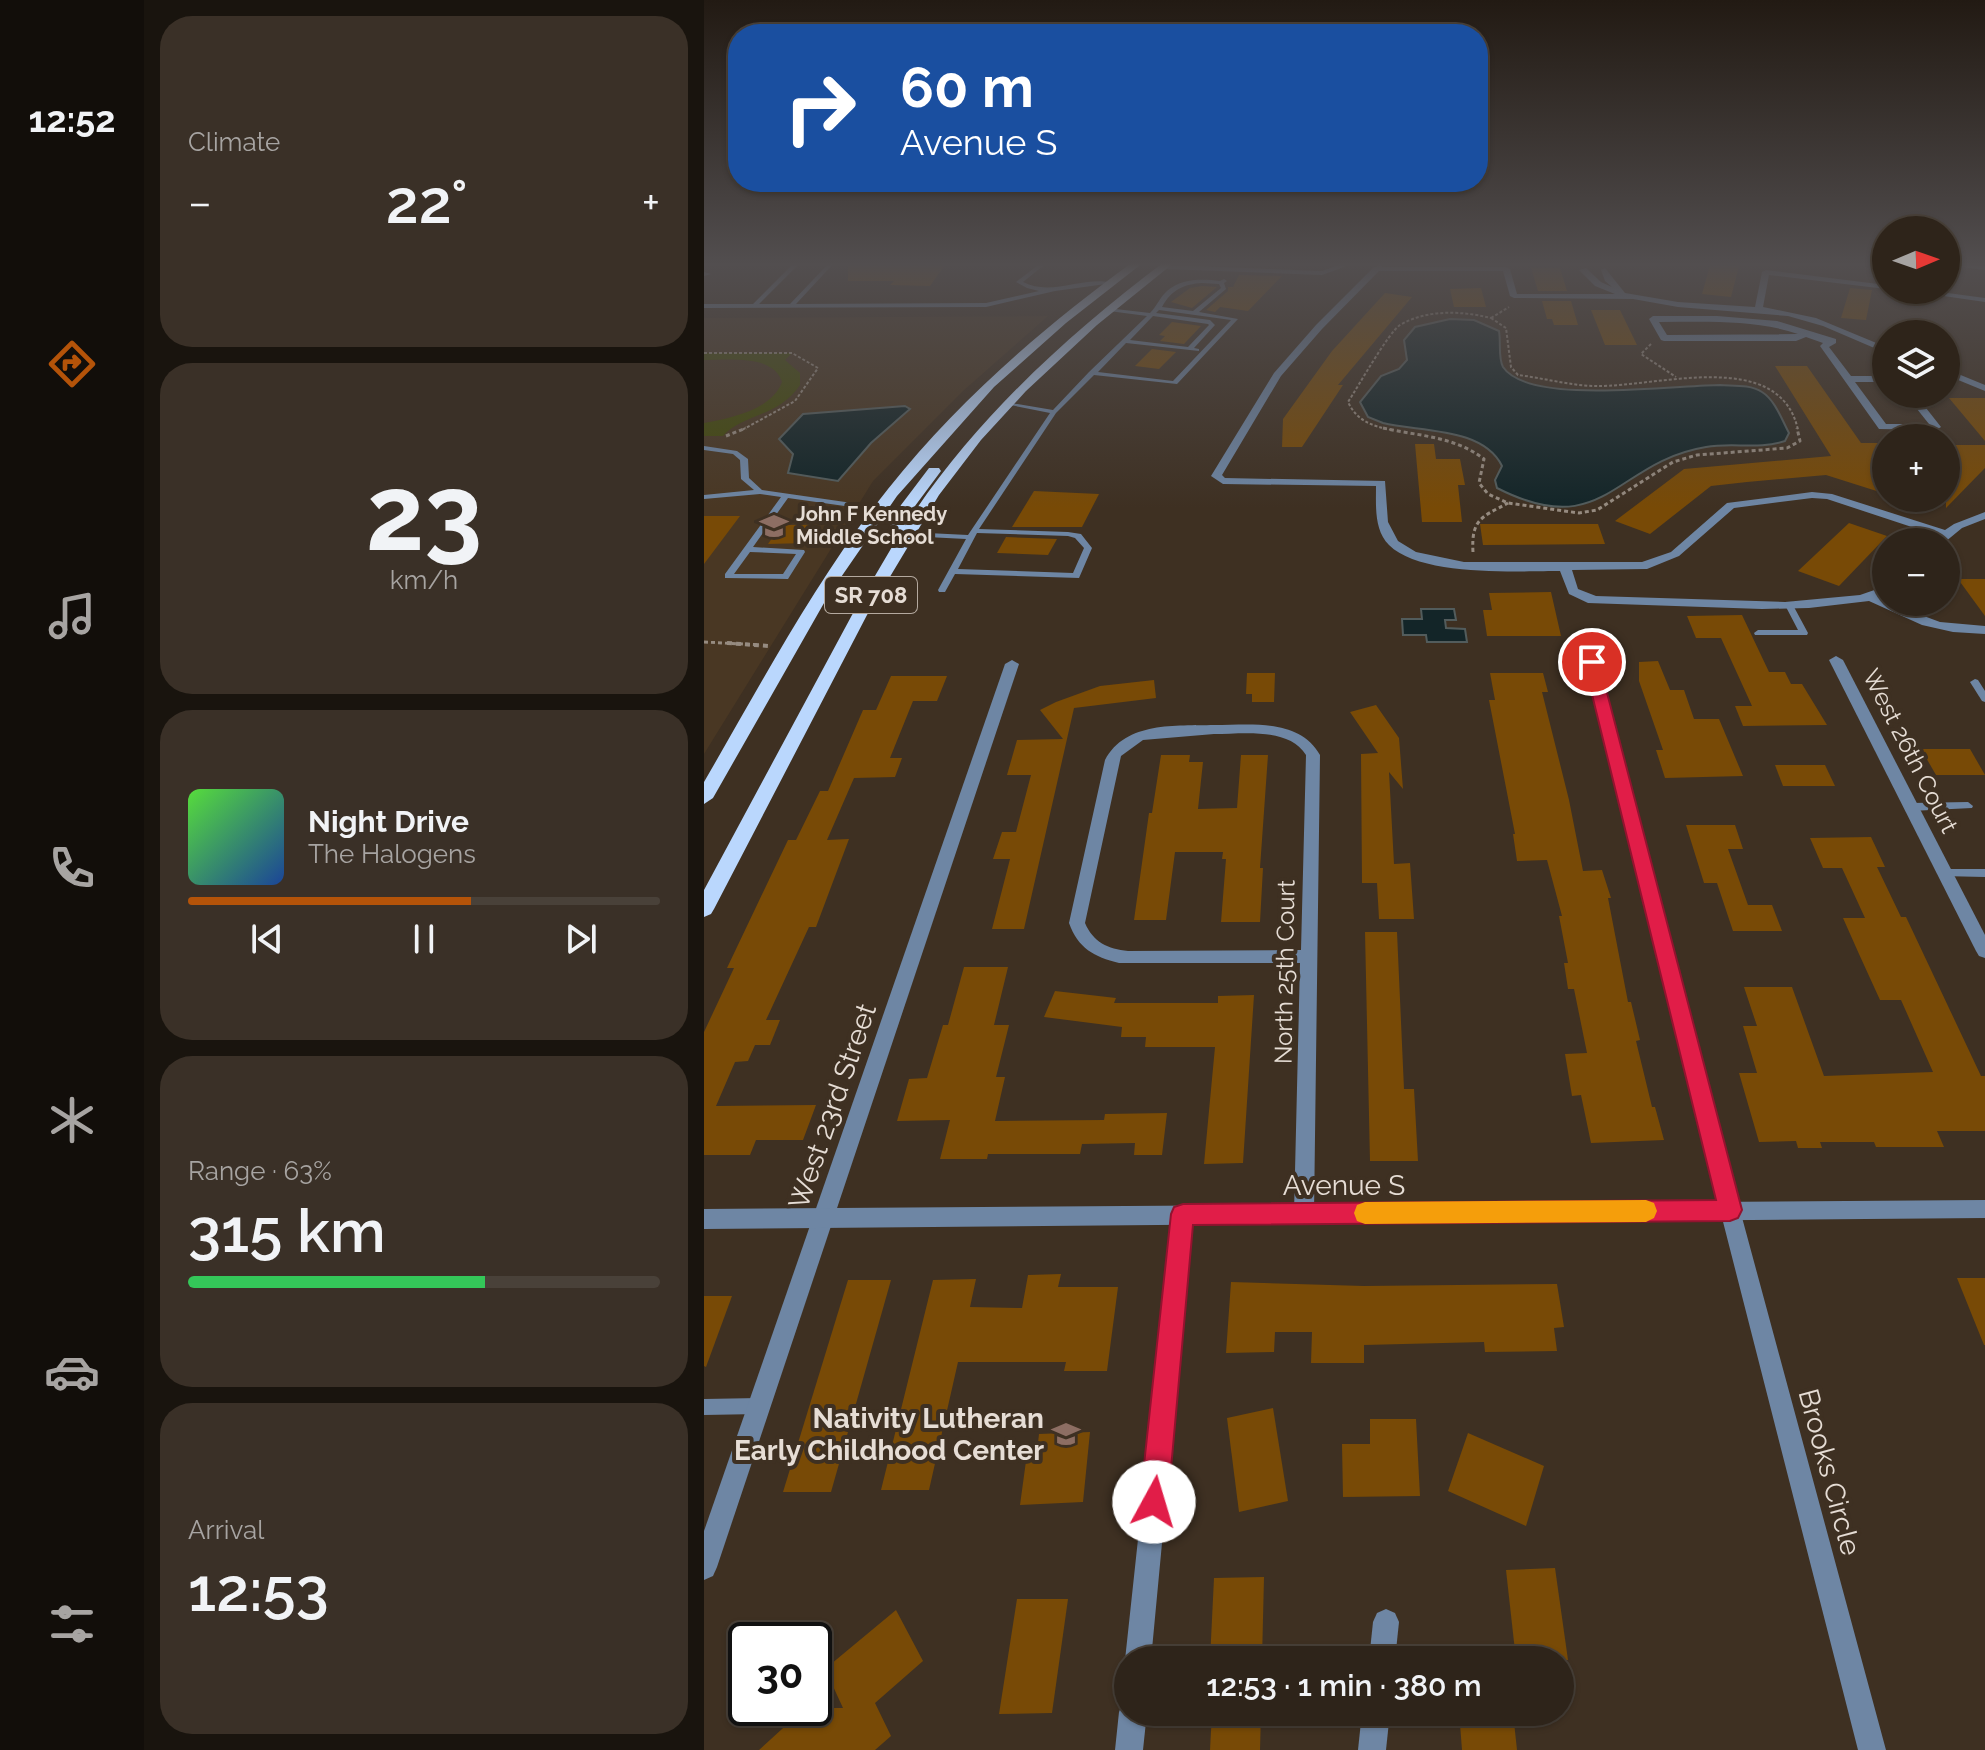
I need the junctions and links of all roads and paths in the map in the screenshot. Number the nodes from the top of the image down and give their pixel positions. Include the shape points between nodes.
1 (1035, 344) edge
2 (1069, 344) edge
3 (1121, 344) edge
4 (1146, 344) edge
5 (1195, 344) edge
6 (1212, 344) edge
7 (1304, 344) edge
8 (1386, 344) edge
9 (1510, 344) edge
10 (1652, 344) edge
11 (1827, 344) edge
12 (1190, 349) junction
13 (1205, 351) junction
14 (704, 353) edge
15 (1091, 373) junction
16 (1677, 378) junction
17 (1960, 378) edge
18 (1848, 379) junction
19 (1872, 379) edge
20 (988, 386) junction
21 (1985, 388) edge
22 (1007, 403) junction
23 (1921, 408) edge
24 (962, 411) junction
25 (1054, 412) junction
26 (716, 436) dead end
27 (704, 448) edge
28 (760, 492) junction
29 (786, 496) junction
30 (704, 497) edge
31 (1508, 503) junction
32 (880, 509) junction
33 (1985, 515) edge
34 (1915, 528) edge
35 (1960, 528) edge
36 (907, 534) junction
37 (972, 534) junction
38 (747, 549) junction
39 (1474, 566) junction
40 (1565, 567) junction
41 (952, 571) junction
42 (942, 590) dead end
43 (1872, 598) edge
44 (1790, 607) junction
45 (1907, 616) edge
46 (1985, 630) edge
47 (1758, 633) dead end
48 (704, 642) edge
49 (777, 646) dead end
50 (1836, 660) dead end
51 (1592, 662) dead end
52 (1012, 664) dead end
53 (1975, 682) dead end
54 (1985, 699) edge
55 (704, 798) edge
56 (1968, 806) dead end
57 (1911, 807) junction
58 (1945, 873) junction
59 (1985, 873) edge
60 (704, 909) edge
61 (1985, 950) edge
62 (1309, 956) junction
63 (1985, 1209) edge
64 (1730, 1210) junction
65 (1304, 1213) junction
66 (1183, 1214) junction
67 (824, 1217) junction
68 (704, 1219) edge
69 (759, 1406) junction
70 (704, 1407) edge
71 (704, 1567) edge
72 (1386, 1622) dead end
73 (1139, 1646) edge
74 (1383, 1646) edge
75 (1132, 1726) edge
76 (1375, 1726) edge
77 (1129, 1750) edge
78 (1372, 1750) edge
79 (1872, 1750) edge

1 - 20 main road, SR 708
2 - 22 main road, SR 708
3 - 15 lane
4 - 12 lane
5 - 12 lane
6 - 13 lane
7 - 39 street via 1277,375 1216,476 1223,481 1381,483 1384,528 1392,542 1431,560
8 - 31 path via 1348,402 1350,412 1372,427 1445,437 1477,451 1484,459 1479,483
9 - 16 path via 1511,367 1518,375 1597,386
10 - 16 path via 1641,354
11 - 18 street
12 - 13 lane
13 - 15 lane via 1175,383
14 - 26 path via 792,353 818,368 798,399 749,430
15 - 25 lane
16 - 31 path via 1738,378 1775,392 1787,404 1800,441 1787,448 1697,455 1673,462 1597,510 1555,512
17 - 21 street
18 - 19 street
18 - 23 street via 1883,427 1936,427
20 - 22 main road
20 - 24 main road, SR 708
22 - 25 lane
22 - 36 main road, SR 708 via 943,480
24 - 32 main road, SR 708
24 - 36 main road via 970,426 908,505 897,527
25 - 37 lane
27 - 28 lane via 727,450 744,459 745,479
28 - 29 lane
28 - 30 lane
29 - 32 lane
29 - 38 lane
31 - 39 path via 1476,522 1471,531
32 - 55 main road, SR 708 via 833,576
33 - 35 street
34 - 40 street via 1812,495 1731,505 1675,554 1643,566
36 - 37 lane
36 - 60 main road, SR 708
37 - 41 lane
37 - 41 lane via 1078,536 1088,548 1076,576
38 - 38 lane via 728,576 785,577 801,552
39 - 40 street
40 - 44 street via 1571,590 1592,599
41 - 42 lane
43 - 44 street
44 - 47 lane via 1804,633
45 - 46 street via 1939,627
48 - 49 path
50 - 57 street, West 26th Court
51 - 64 street, Brooks Circle
52 - 67 street, West 23rd Street
53 - 54 lane
56 - 57 lane
57 - 58 street, West 26th Court
58 - 59 lane
58 - 61 street, West 26th Court
62 - 62 street, North 25th Court via 1314,761 1309,748 1298,737 1275,731 1162,731 1122,746 1112,760 1077,923 1081,936 1109,955
62 - 65 street, North 25th Court
63 - 64 street, Avenue S
64 - 65 street, Avenue S
64 - 79 street, Brooks Circle
65 - 66 street, Avenue S
66 - 67 street, Avenue S
66 - 73 street
67 - 68 street, Avenue S
67 - 69 street, West 23rd Street
69 - 70 lane
69 - 71 street, West 23rd Street
72 - 74 street
75 - 77 street
76 - 78 street

